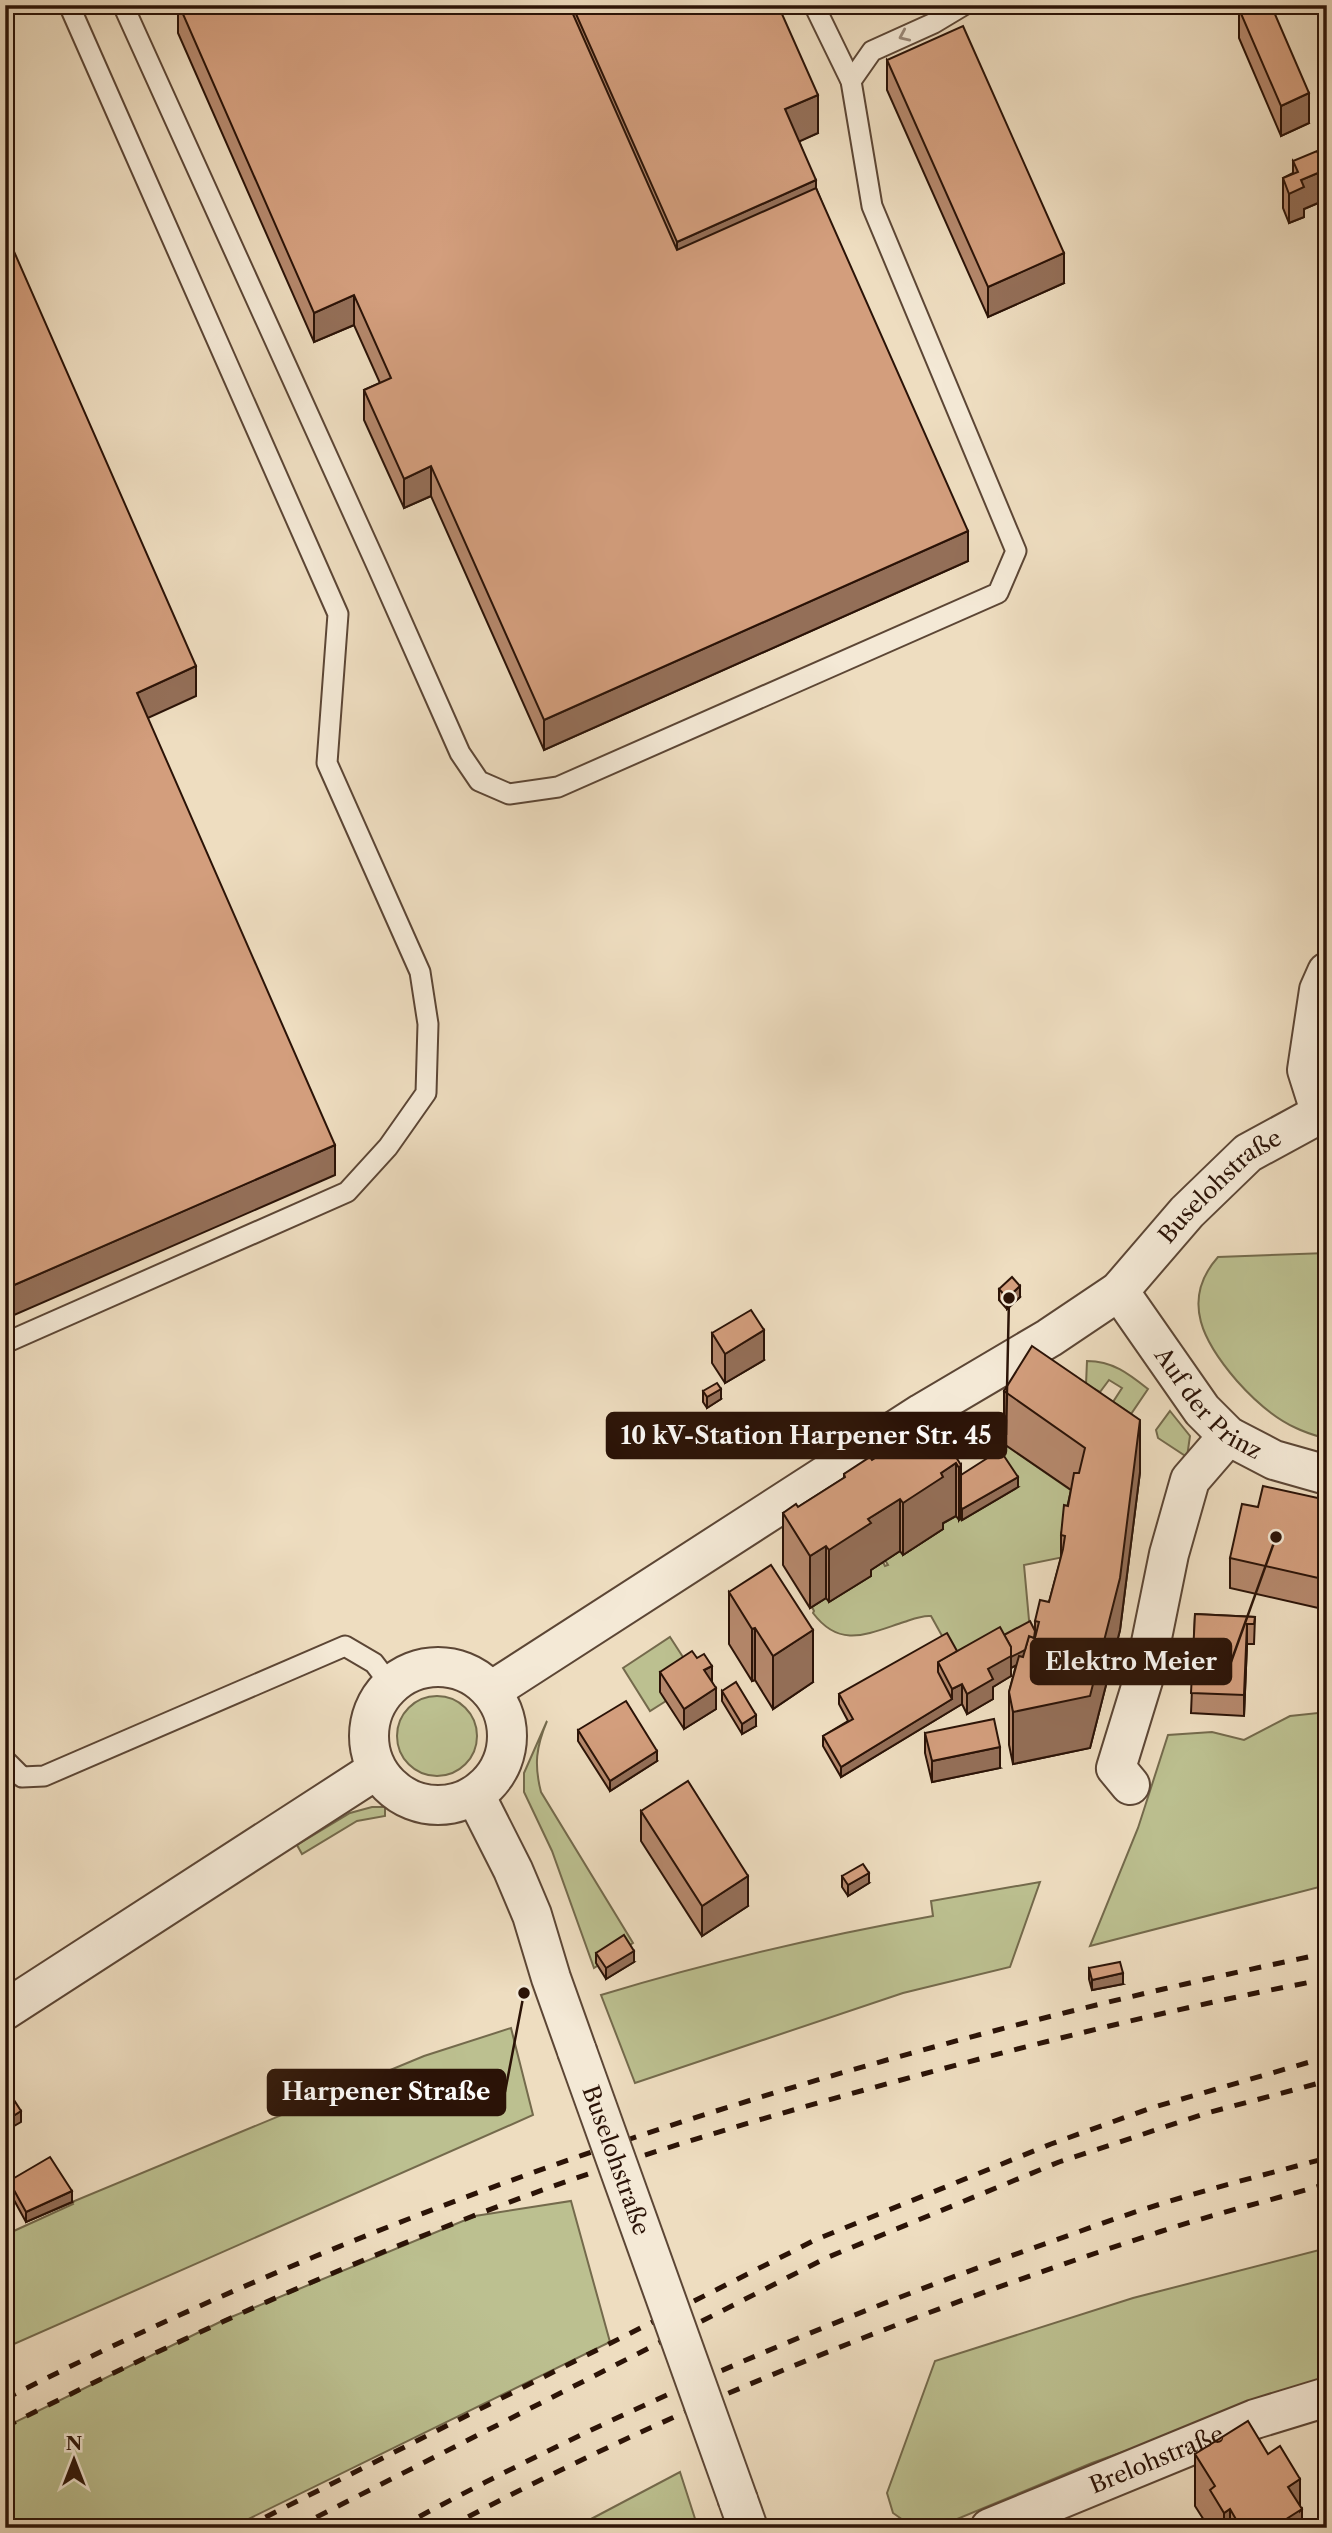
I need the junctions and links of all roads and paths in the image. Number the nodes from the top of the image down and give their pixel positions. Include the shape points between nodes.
1 (69, 5) edge
2 (123, 5) edge
3 (814, 5) edge
4 (964, 5) edge
5 (851, 81) junction
6 (1327, 972) edge
7 (1324, 1110) edge
8 (1119, 1291) junction
9 (5, 1343) edge
10 (1227, 1436) junction
11 (1327, 1475) edge
12 (390, 1684) junction
13 (491, 1691) junction
14 (5, 1760) edge
15 (376, 1770) junction
16 (1130, 1785) dead end
17 (475, 1795) junction
18 (5, 2010) edge
19 (1327, 2397) edge
20 (743, 2514) edge
21 (990, 2528) edge

1 - 9 lane via 338,614 327,763 420,972 428,1024 426,1093 388,1147 347,1192
2 - 5 lane via 460,753 479,781 509,794 558,787 998,593 1016,551 872,206
3 - 5 lane
4 -> 5 lane via 872,51
6 - 7 street, Buselohstraße via 1319,990 1307,1070
7 - 8 street, Buselohstraße via 1248,1153 1187,1212
8 - 10 street, Auf der Prinz via 1202,1410
8 - 13 street, Buselohstraße
10 - 11 street, Auf der Prinz via 1266,1457
10 - 16 street via 1190,1480 1169,1553 1144,1677 1116,1768
12 - 13 street via 430,1666 473,1676
12 - 14 lane via 374,1663 345,1646 44,1776 22,1777
12 - 15 street via 376,1702 369,1724 368,1746
13 - 17 street via 504,1717 507,1746 501,1766
15 - 17 street via 409,1800 453,1804
15 - 18 street
17 - 20 street, Buselohstraße, bridge via 532,1915
19 - 21 street, Brelohstraße via 1255,2419

